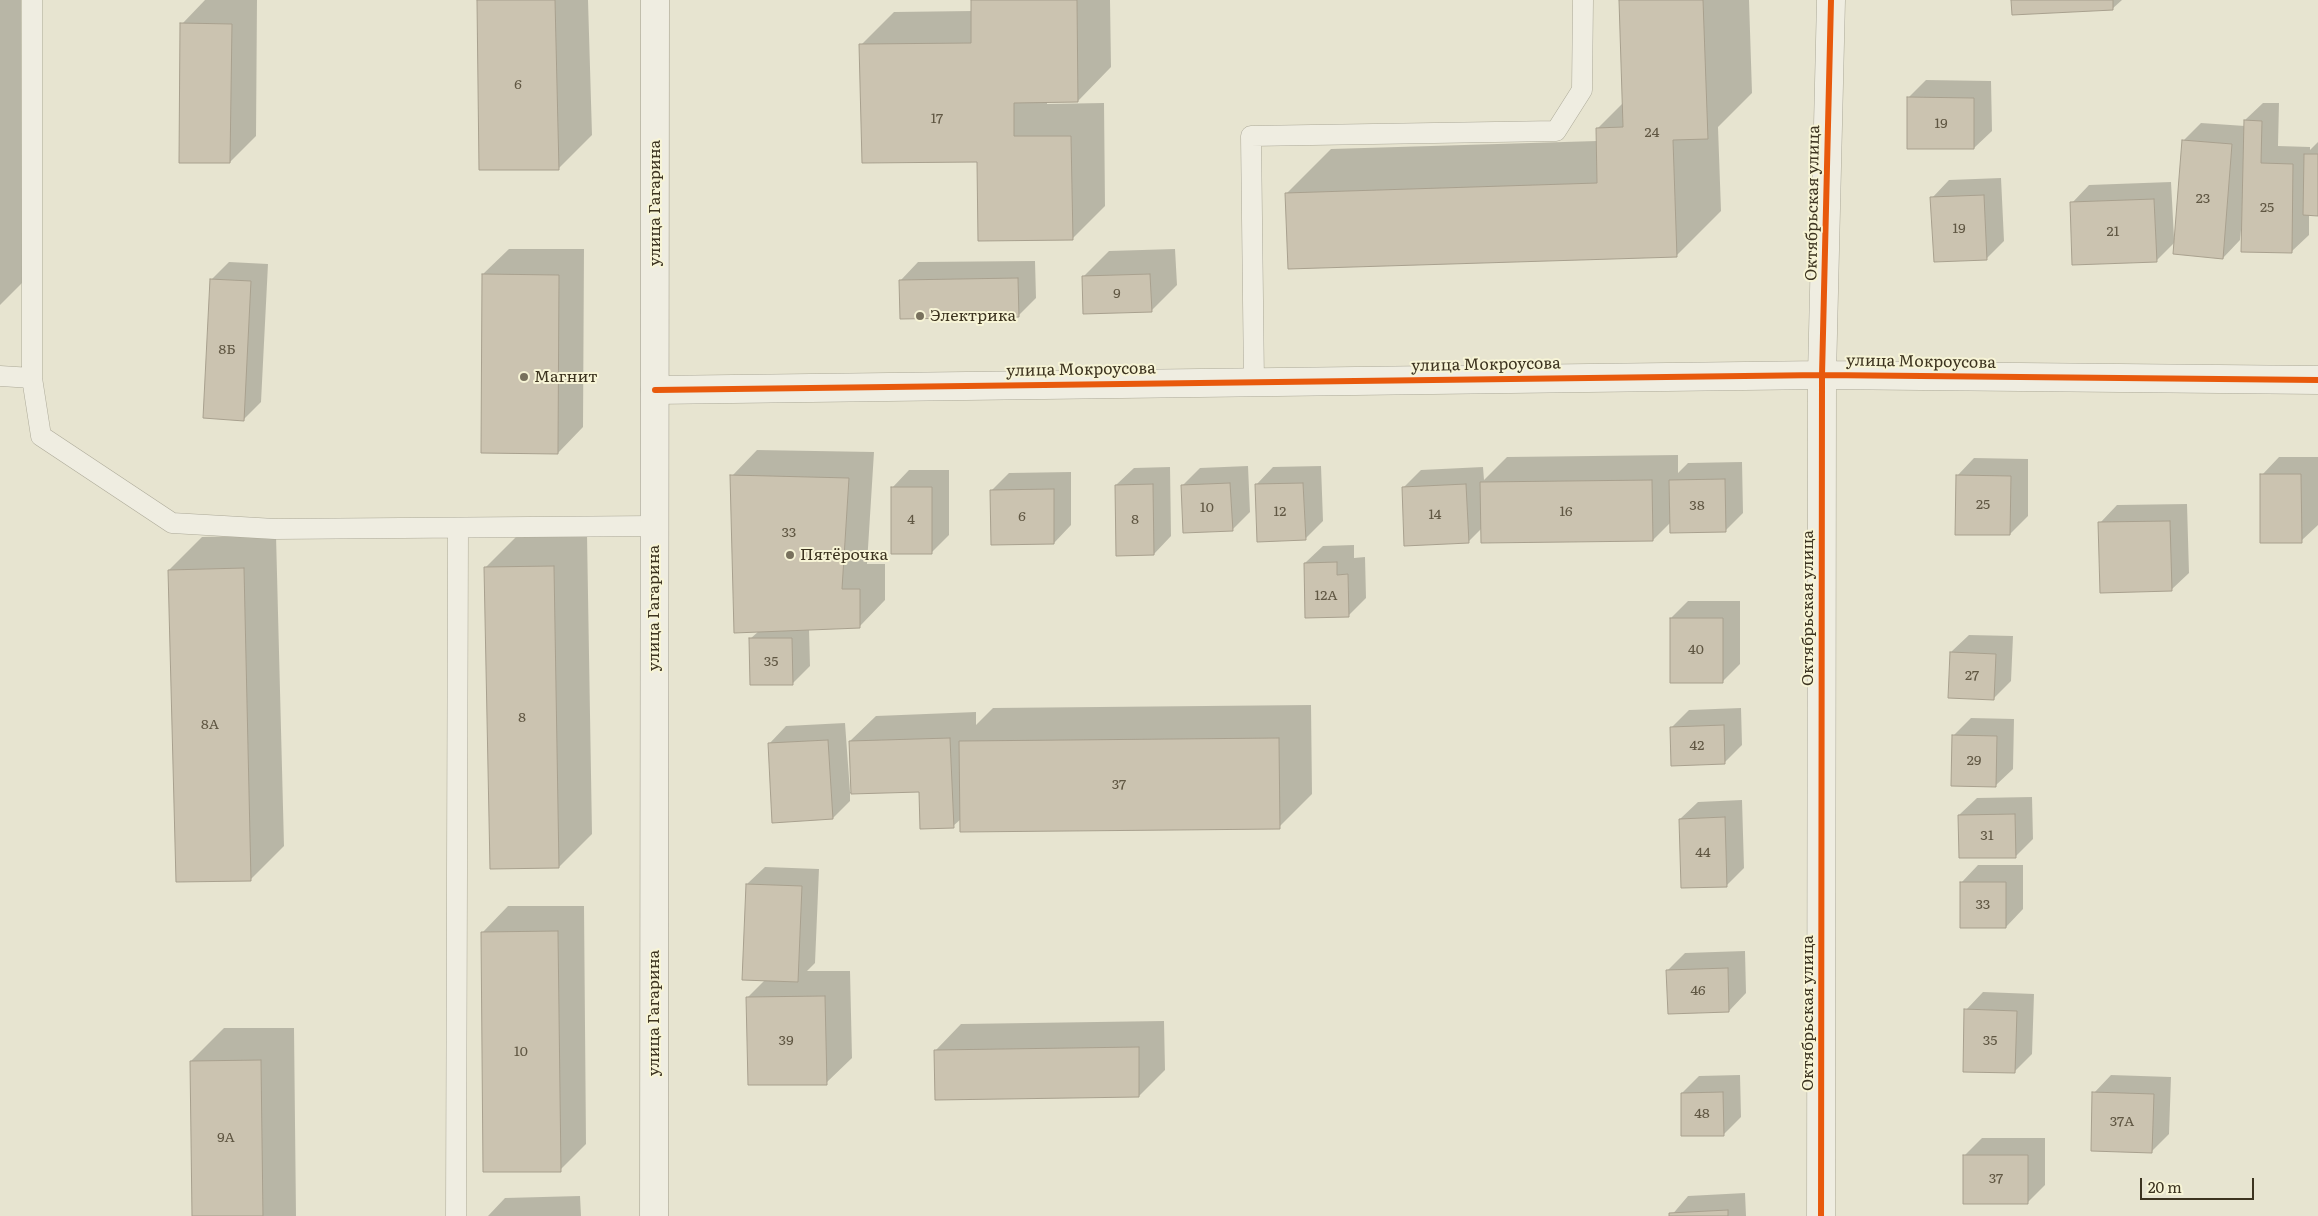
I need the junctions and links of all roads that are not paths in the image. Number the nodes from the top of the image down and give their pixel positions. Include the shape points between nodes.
1 (32, 0) edge
2 (656, 0) edge
3 (1583, 0) edge
4 (1832, 0) edge
5 (1822, 375) junction
6 (0, 376) edge
7 (32, 378) junction
8 (2318, 380) edge
9 (1254, 382) junction
10 (655, 390) junction
11 (654, 526) junction
12 (458, 528) junction
13 (456, 1216) edge
14 (654, 1216) edge
15 (1822, 1216) edge

1 - 7 lane
2 - 10 street, улица Гагарина
3 - 9 lane via 1582,90 1556,131 1251,136
4 - 5 street, Октябрьская улица
5 - 8 street, улица Мокроусова
5 - 9 street, улица Мокроусова
5 - 15 street, Октябрьская улица
6 - 7 lane
7 - 12 lane via 41,436 172,523 275,529
9 - 10 street, улица Мокроусова
10 - 11 street, улица Гагарина
11 - 12 lane
11 - 14 street, улица Гагарина
12 - 13 lane

